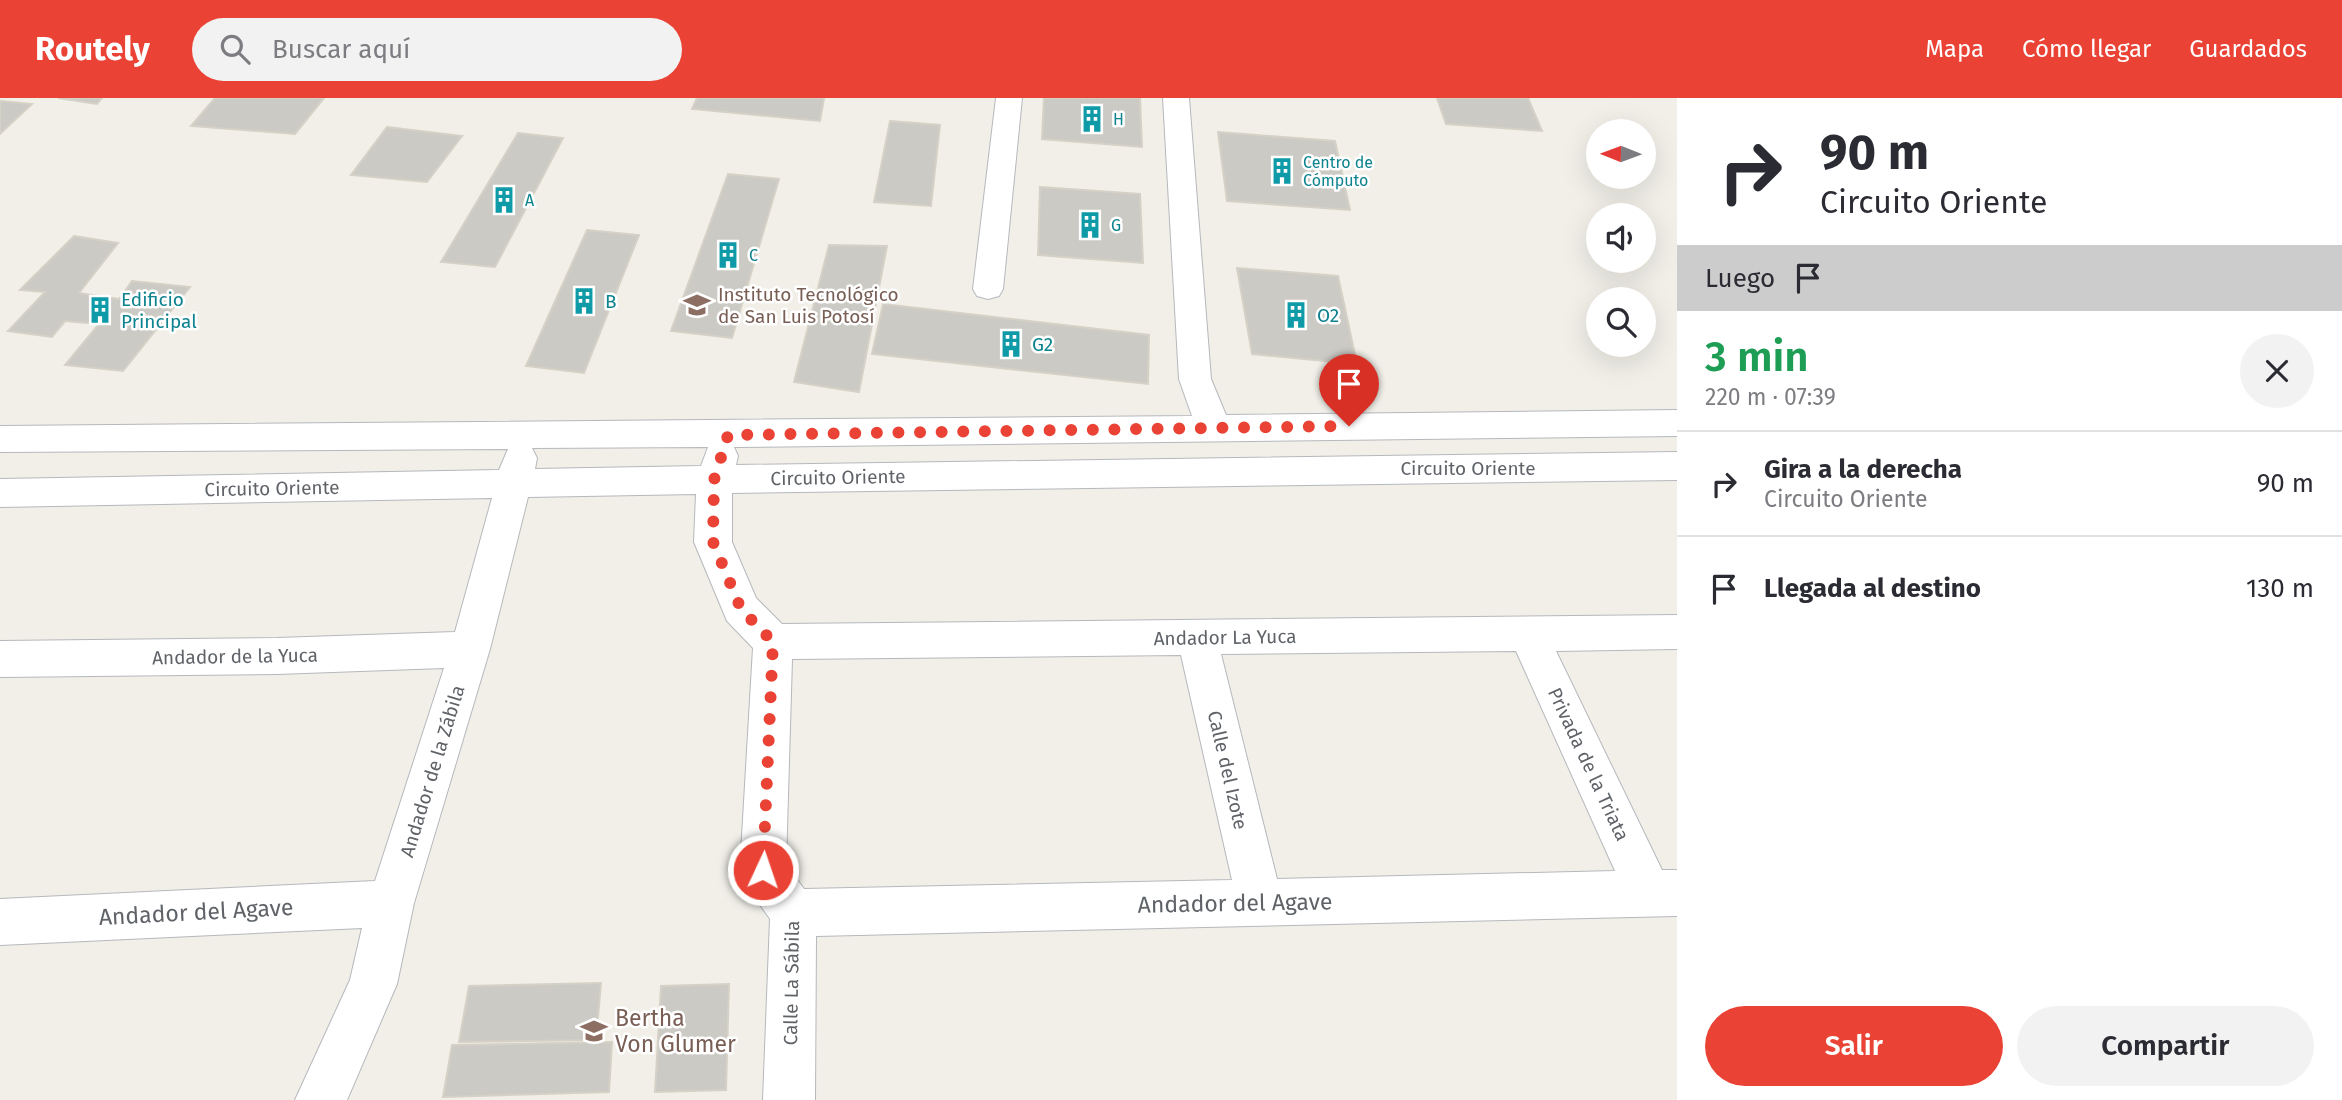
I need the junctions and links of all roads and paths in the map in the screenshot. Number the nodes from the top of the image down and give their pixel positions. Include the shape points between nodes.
1 (1009, 98) edge
2 (1176, 98) edge
3 (988, 289) dead end
4 (1677, 422) edge
5 (1213, 427) junction
6 (525, 434) junction
7 (728, 435) junction
8 (0, 439) edge
9 (1677, 466) edge
10 (714, 480) junction
11 (515, 484) junction
12 (0, 493) edge
13 (1677, 632) edge
14 (1528, 633) junction
15 (1197, 637) junction
16 (773, 642) junction
17 (470, 649) junction
18 (0, 659) edge
19 (1663, 893) edge
20 (1260, 902) junction
21 (391, 903) junction
22 (793, 913) junction
23 (0, 922) edge
24 (321, 1100) edge
25 (789, 1100) edge

1 - 3 street
2 - 5 street via 1195,379
4 - 5 street
5 - 7 street
6 - 7 street
6 - 8 street
6 - 11 street, Andador de la Zábila
7 - 10 street
9 - 10 street, Circuito Oriente
10 - 11 street, Circuito Oriente
10 - 16 street via 713,542 741,609
11 - 12 street, Circuito Oriente
11 - 17 street, Andador de la Zábila
13 - 14 street, Andador La Yuca
14 - 15 street, Andador La Yuca
14 - 19 street, Privada de la Triata
15 - 16 street, Andador La Yuca
15 - 20 street, Calle del Izote
16 - 22 street, Calle La Sábila via 763,870
17 - 18 street, Andador de la Yuca
17 - 21 street, Andador de la Zábila
19 - 20 street, Andador del Agave
20 - 22 street, Andador del Agave
21 - 23 street, Andador del Agave
21 - 24 street, Andador de la Zábila via 373,984
22 - 25 street, Calle La Sábila

